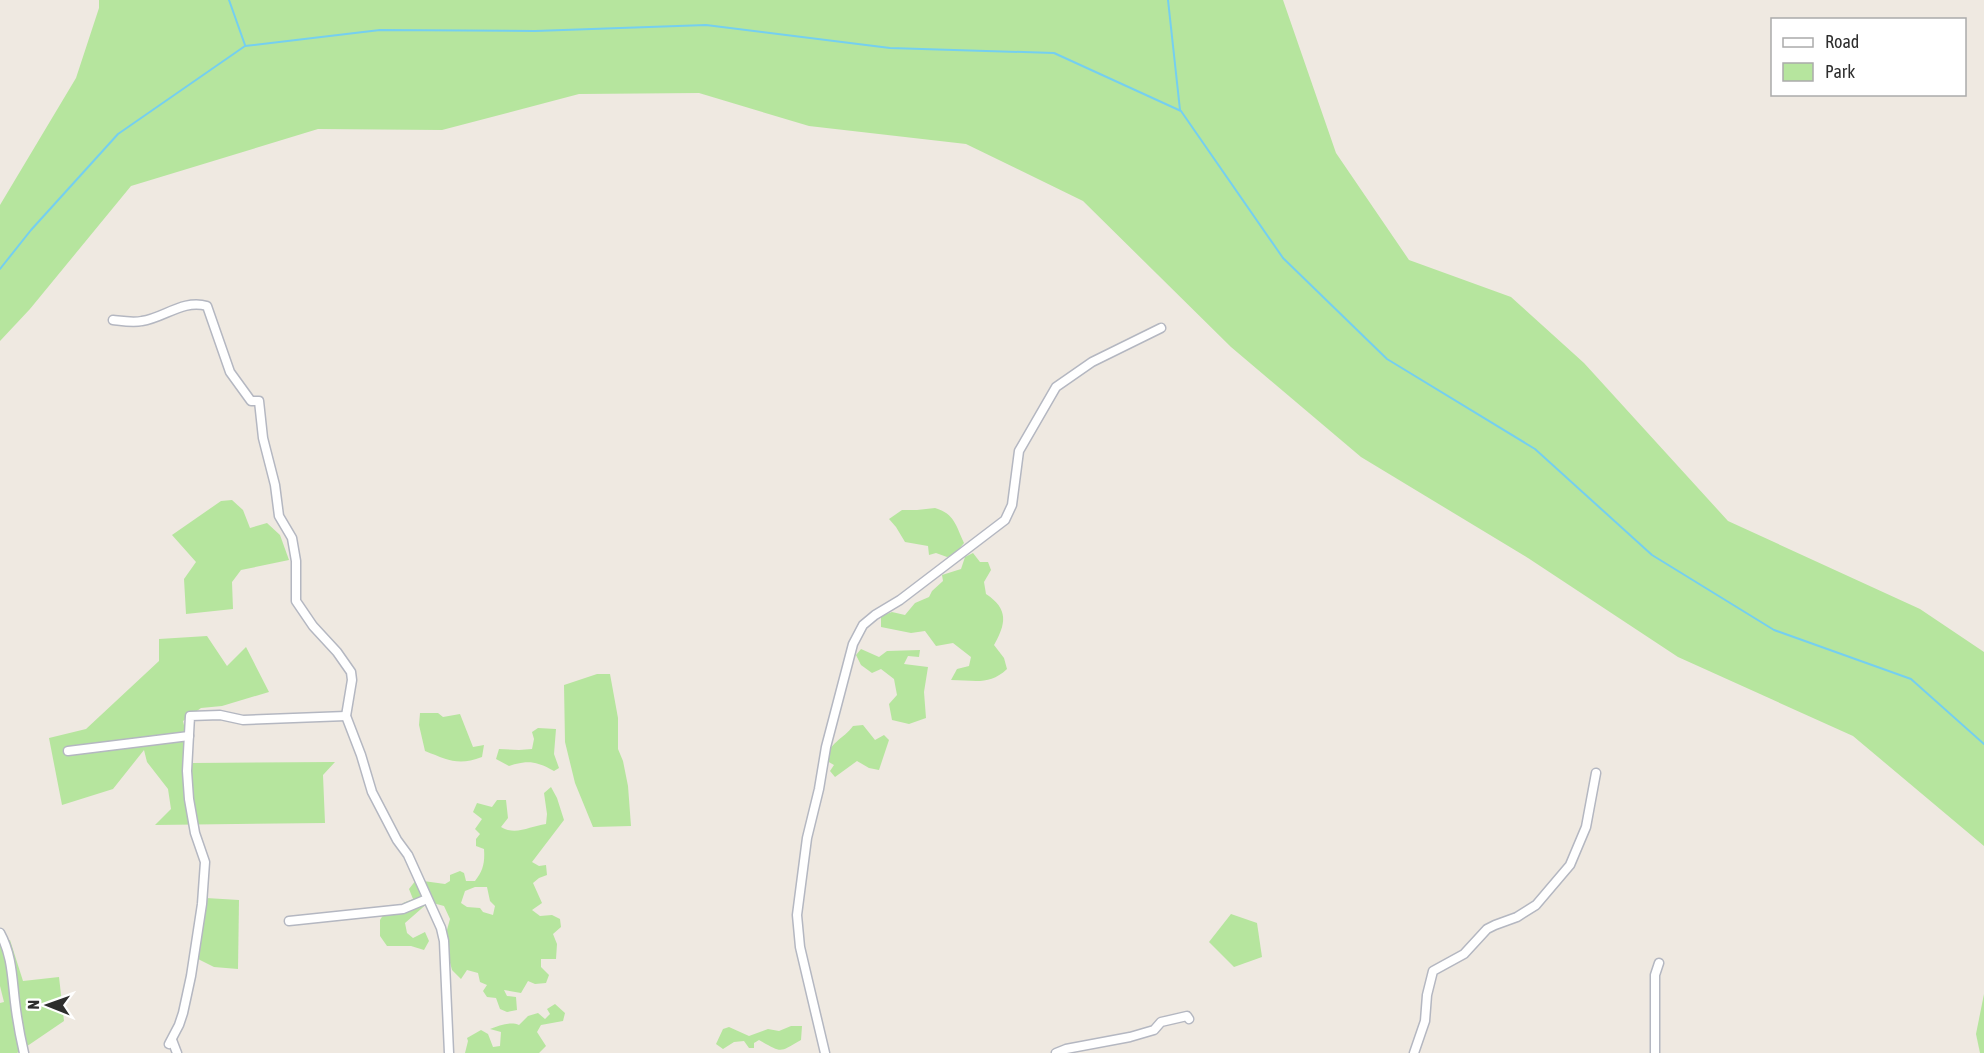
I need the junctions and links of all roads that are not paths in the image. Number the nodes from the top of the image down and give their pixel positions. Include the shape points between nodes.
1 (113, 320) dead end
2 (1161, 328) dead end
3 (346, 716) junction
4 (189, 736) junction
5 (68, 751) dead end
6 (1596, 773) dead end
7 (427, 899) junction
8 (289, 921) dead end
9 (0, 933) edge
10 (1659, 963) dead end
11 (1189, 1019) dead end
12 (24, 1053) edge
13 (177, 1053) edge
14 (449, 1053) edge
15 (825, 1053) edge
16 (1056, 1053) edge
17 (1414, 1053) edge
18 (1655, 1053) edge

1 - 3 street via 144,321 194,305 210,310 230,372 251,401 259,401 279,516 292,538 296,601 351,672
2 - 15 street via 1092,363 1056,387 1019,451 1012,505 1005,520 875,615 863,625 853,644 807,838 797,915 800,947
3 - 4 street via 243,720 220,715 190,716
3 - 7 street via 372,792 408,855
4 - 5 street
4 - 13 street via 189,799 205,862 189,985 171,1042
6 - 17 street via 1586,827 1570,865 1536,905 1487,929 1464,954 1432,971 1425,1021
7 - 8 street via 403,909
7 - 14 street via 443,934
9 - 12 street via 11,962
10 - 18 street via 1655,975
11 - 16 street via 1187,1016 1161,1022 1154,1030

